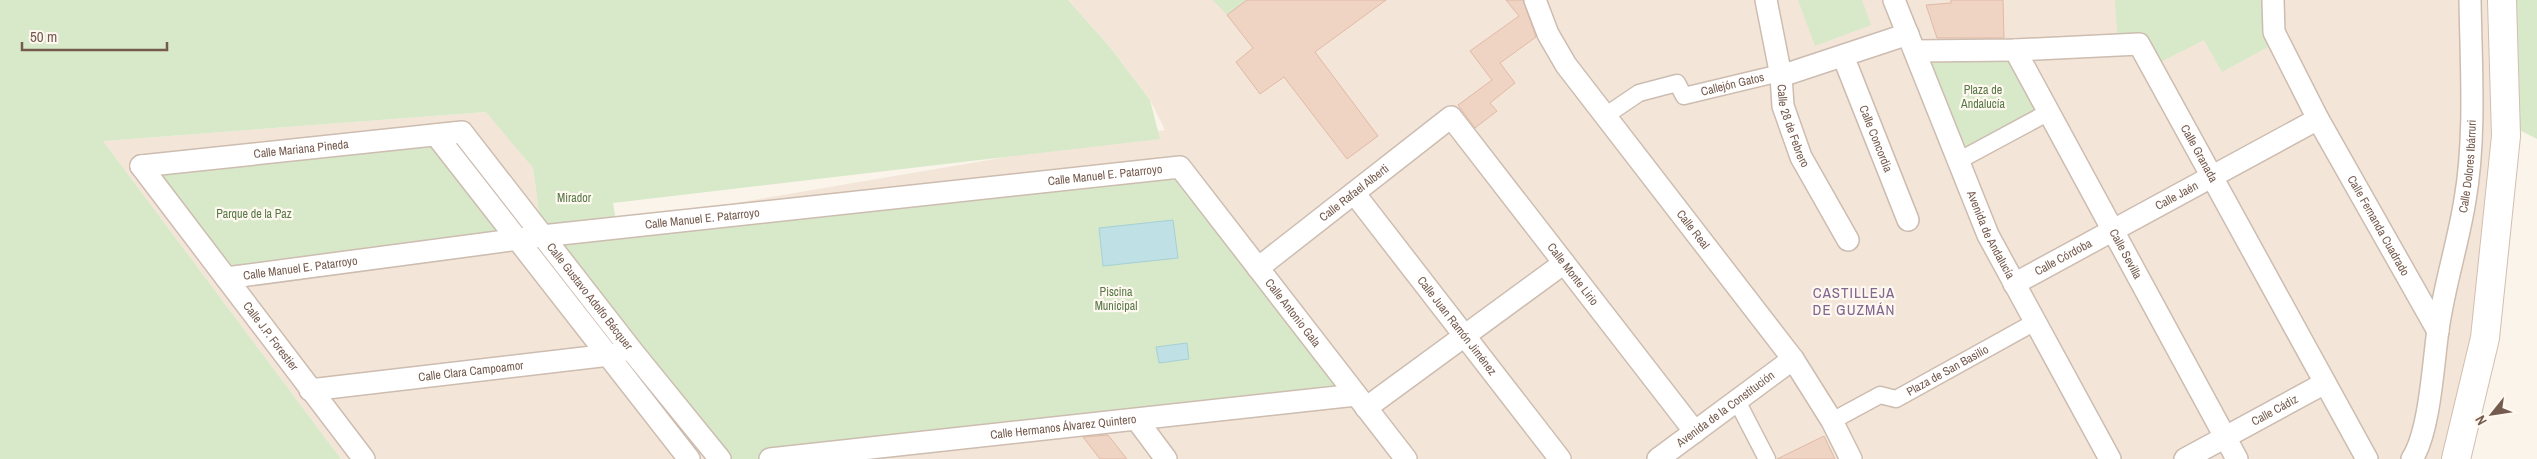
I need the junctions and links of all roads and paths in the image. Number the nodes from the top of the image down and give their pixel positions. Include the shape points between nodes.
1 (1535, 0) edge
2 (1766, 0) edge
3 (1894, 0) edge
4 (2273, 0) edge
5 (2470, 0) edge
6 (2502, 0) edge
7 (1911, 42) junction
8 (2015, 50) junction
9 (1843, 56) junction
10 (1780, 75) junction
11 (2049, 112) junction
12 (1605, 116) junction
13 (1450, 117) joint
14 (2318, 119) junction
15 (462, 132) joint
16 (436, 135) junction
17 (1958, 162) junction
18 (141, 166) joint
19 (1180, 167) joint
20 (2212, 177) junction
21 (1354, 192) junction
22 (1908, 220) dead end
23 (2114, 230) junction
24 (542, 236) junction
25 (517, 239) junction
26 (1848, 240) dead end
27 (1564, 264) junction
28 (1258, 268) junction
29 (226, 278) junction
30 (2014, 284) junction
31 (2035, 322) junction
32 (2438, 330) junction
33 (1465, 335) junction
34 (633, 352) junction
35 (608, 355) junction
36 (1793, 359) junction
37 (2325, 383) junction
38 (310, 390) junction
39 (1361, 401) junction
40 (1737, 401) junction
41 (1137, 420) junction
42 (1832, 421) junction
43 (1695, 432) junction
44 (2225, 437) junction
45 (364, 459) edge
46 (689, 459) edge
47 (720, 459) edge
48 (770, 459) edge
49 (1166, 459) edge
50 (1406, 459) edge
51 (1560, 459) edge
52 (1658, 459) edge
53 (1766, 459) edge
54 (1851, 459) edge
55 (2110, 459) edge
56 (2184, 459) edge
57 (2237, 459) edge
58 (2367, 459) edge
59 (2412, 459) edge
60 (2456, 459) edge

1 - 12 street, Calle Real via 1557,49
2 - 10 street, Calle 28 de Febrero
3 - 7 street, Avenida de Andalucía
4 - 14 street, Calle Fernanda Cuadrado via 2274,32
5 - 32 street, Calle Dolores Ibárruri via 2471,115 2466,199
6 - 60 main road via 2506,136 2486,338
7 - 8 street, Calle Granada
7 - 9 street, Calle Granada
7 - 17 street, Avenida de Andalucía
8 - 11 street, Calle Sevilla
8 - 20 street, Calle Granada via 2139,44
9 - 10 street, Calle Granada
9 - 22 street, Calle Concordia
10 - 12 street, Callejón Gatos via 1684,96 1677,84 1640,93
10 - 26 street, Calle 28 de Febrero via 1783,106 1801,157
11 - 17 street
11 - 23 street, Calle Sevilla
12 - 36 street, Calle Real
13 - 21 street, Calle Rafael Alberti
13 - 27 street, Calle Monte Lirio
14 - 20 street, Calle Jaén
14 - 32 street, Calle Fernanda Cuadrado
15 - 16 street, Calle Mariana Pineda
15 - 24 street, Calle Gustavo Adolfo Bécquer
16 - 18 street, Calle Mariana Pineda
16 - 25 street, Calle Gustavo Adolfo Bécquer
17 - 30 street, Avenida de Andalucía via 1988,235
18 - 29 street, Calle J.P. Forestier
19 - 24 street, Calle Manuel E. Patarroyo
19 - 28 street, Calle Antonio Gala
20 - 23 street, Calle Jaén
20 - 37 street, Calle Granada
21 - 28 street, Calle Rafael Alberti
21 - 33 street, Calle Juan Ramón Jiménez
23 - 30 street, Calle Córdoba
23 - 44 street, Calle Sevilla
24 - 25 street, Calle Manuel E. Patarroyo
24 - 34 street, Calle Gustavo Adolfo Bécquer
25 - 29 street, Calle Manuel E. Patarroyo
25 - 35 street, Calle Gustavo Adolfo Bécquer
27 - 33 street
27 - 43 street, Calle Monte Lirio
28 - 39 street, Calle Antonio Gala
29 - 38 street, Calle J.P. Forestier
30 - 31 street, Avenida de Andalucía
31 - 42 street, Plaza de San Basilio via 1896,399 1880,395
31 - 55 street, Avenida de Andalucía
32 - 59 street via 2432,384
33 - 39 street
33 - 51 street, Calle Juan Ramón Jiménez
34 - 35 street, Calle Clara Campoamor
34 - 47 street, Calle Gustavo Adolfo Bécquer
35 - 38 street, Calle Clara Campoamor
35 - 46 street, Calle Gustavo Adolfo Bécquer
36 - 40 street, Avenida de la Constitución
36 - 42 street, Calle Real
37 - 44 street, Calle Cádiz
37 - 58 street, Calle Granada
38 - 45 street, Calle J.P. Forestier
39 - 41 street, Calle Hermanos Álvarez Quintero
39 - 50 street, Calle Antonio Gala
40 - 43 street, Avenida de la Constitución
40 - 53 street
41 - 48 street, Calle Hermanos Álvarez Quintero
41 - 49 street
42 - 54 street, Calle Real
43 - 52 street, Avenida de la Constitución
44 - 56 street, Calle Cádiz
44 - 57 street, Calle Sevilla

